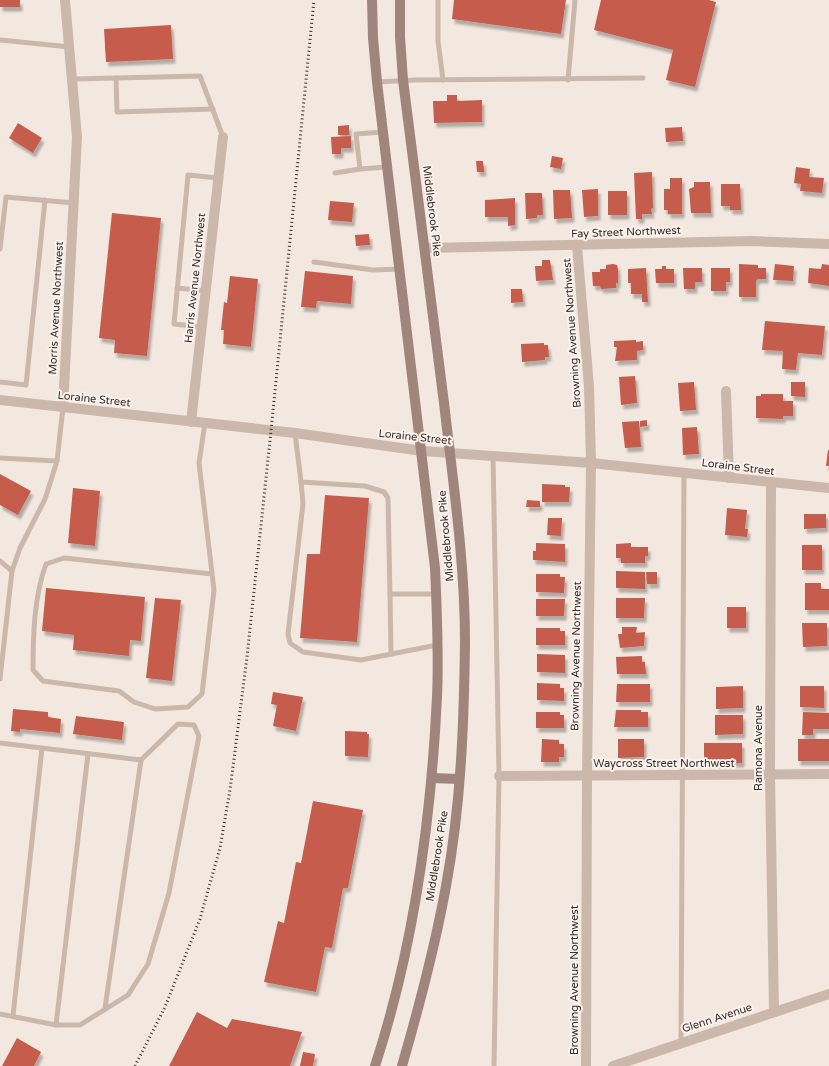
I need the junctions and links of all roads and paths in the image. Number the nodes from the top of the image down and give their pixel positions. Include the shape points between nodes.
1 (65, 0) edge
2 (372, 0) edge
3 (400, 0) edge
4 (438, 0) edge
5 (575, 0) edge
6 (0, 40) edge
7 (71, 47) junction
8 (116, 78) junction
9 (643, 78) dead end
10 (74, 79) junction
11 (403, 80) junction
12 (443, 80) junction
13 (568, 80) junction
14 (377, 82) junction
15 (213, 109) junction
16 (383, 132) junction
17 (223, 136) joint
18 (387, 167) junction
19 (360, 170) junction
20 (335, 173) dead end
21 (218, 178) junction
22 (45, 200) junction
23 (75, 203) junction
24 (829, 244) edge
25 (577, 246) junction
26 (425, 248) junction
27 (0, 249) edge
28 (314, 262) dead end
29 (400, 269) junction
30 (177, 288) junction
31 (206, 291) junction
32 (202, 327) junction
33 (0, 382) edge
34 (726, 391) dead end
35 (0, 400) edge
36 (63, 408) junction
37 (191, 422) junction
38 (205, 423) junction
39 (295, 434) junction
40 (422, 451) junction
41 (450, 452) junction
42 (493, 456) junction
43 (0, 458) edge
44 (57, 461) junction
45 (591, 463) junction
46 (684, 473) junction
47 (729, 478) junction
48 (301, 482) junction
49 (771, 483) junction
50 (829, 488) edge
51 (0, 561) edge
52 (12, 571) junction
53 (212, 574) junction
54 (390, 594) junction
55 (436, 594) junction
56 (437, 645) junction
57 (390, 654) junction
58 (0, 679) edge
59 (0, 743) edge
60 (42, 748) junction
61 (88, 754) junction
62 (142, 760) junction
63 (770, 774) junction
64 (829, 774) edge
65 (681, 775) junction
66 (499, 776) junction
67 (587, 776) junction
68 (432, 778) junction
69 (459, 779) junction
70 (829, 994) edge
71 (105, 1008) junction
72 (774, 1012) junction
73 (0, 1014) edge
74 (13, 1016) junction
75 (56, 1025) junction
76 (681, 1043) junction
77 (632, 1063) edge
78 (375, 1066) edge
79 (402, 1066) edge
80 (494, 1066) edge
81 (586, 1066) edge
82 (613, 1066) edge

1 - 7 street, Morris Avenue Northwest
2 - 14 main road, Middlebrook Pike
3 - 11 main road, Middlebrook Pike
4 - 12 lane via 438,41
5 - 13 lane
6 - 7 lane
7 - 10 street, Morris Avenue Northwest
8 - 10 lane
8 - 15 lane via 200,76
8 - 15 lane via 117,112
9 - 13 lane
10 - 23 street, Morris Avenue Northwest via 77,137
11 - 12 lane
11 - 14 lane
11 - 26 main road, Middlebrook Pike
12 - 13 lane
14 - 16 main road, Middlebrook Pike
15 - 17 lane
16 - 18 main road, Middlebrook Pike
16 - 19 lane via 356,134
17 - 21 street, Harris Avenue Northwest
18 - 19 lane
18 - 29 main road, Middlebrook Pike
19 - 20 lane
21 - 30 lane via 188,175
21 - 31 street, Harris Avenue Northwest
22 - 23 lane
22 - 27 lane via 6,198
22 - 33 lane via 26,385
23 - 36 street, Morris Avenue Northwest
24 - 25 street, Fay Street Northwest via 752,241
25 - 26 street, Fay Street Northwest
25 - 45 street, Browning Avenue Northwest via 589,386
26 - 41 main road, Middlebrook Pike
28 - 29 lane via 373,270
29 - 40 main road, Middlebrook Pike
30 - 31 lane
30 - 32 lane via 174,324
31 - 32 street, Harris Avenue Northwest
32 - 37 street, Harris Avenue Northwest
34 - 47 street
35 - 36 street, Loraine Street
36 - 37 street, Loraine Street
36 - 44 lane, Morris Avenue Northwest
37 - 38 street, Loraine Street
38 - 39 street, Loraine Street
38 - 53 lane via 200,463
39 - 40 street, Loraine Street
39 - 48 lane
40 - 41 street, Loraine Street
40 - 55 main road, Middlebrook Pike
41 - 42 street, Loraine Street
41 - 69 main road, Middlebrook Pike via 462,565 464,632
42 - 45 street, Loraine Street
42 - 66 lane
43 - 44 lane
44 - 52 lane, Morris Avenue Northwest via 45,499 20,548
45 - 46 street, Loraine Street
45 - 67 street, Browning Avenue Northwest
46 - 47 street, Loraine Street
46 - 65 lane
47 - 49 street, Loraine Street
48 - 54 lane via 366,486 384,492 388,498
48 - 57 lane via 302,504 288,634 290,643 304,652 361,660
49 - 50 street, Loraine Street
49 - 63 street, Ramona Avenue
51 - 52 lane
52 - 58 lane, Morris Avenue Northwest
53 - 53 lane via 214,590 202,694 188,707 155,709 134,702 119,690 43,681 33,670 37,603 40,580 46,564 64,558
54 - 55 lane
54 - 57 lane
55 - 56 main road, Middlebrook Pike
56 - 57 lane
56 - 68 main road, Middlebrook Pike
59 - 60 lane
60 - 61 lane
60 - 74 lane
61 - 62 lane
61 - 75 lane
62 - 71 lane
62 - 71 lane via 178,724 194,725 198,736 169,893 148,964 128,995
63 - 64 street, Waycross Street Northwest
63 - 65 street, Waycross Street Northwest
63 - 72 street, Ramona Avenue
65 - 67 street, Waycross Street Northwest
65 - 76 lane
66 - 67 street, Waycross Street Northwest
66 - 80 lane
67 - 81 street, Browning Avenue Northwest
68 - 69 main road
68 - 78 main road, Middlebrook Pike via 412,919 392,1007
69 - 79 main road, Middlebrook Pike via 446,885 417,1014
70 - 72 street, Glenn Avenue
71 - 75 lane via 80,1024
72 - 76 street, Glenn Avenue
73 - 74 lane
74 - 75 lane
76 - 77 street, Glenn Avenue
77 - 82 street, Glenn Avenue

